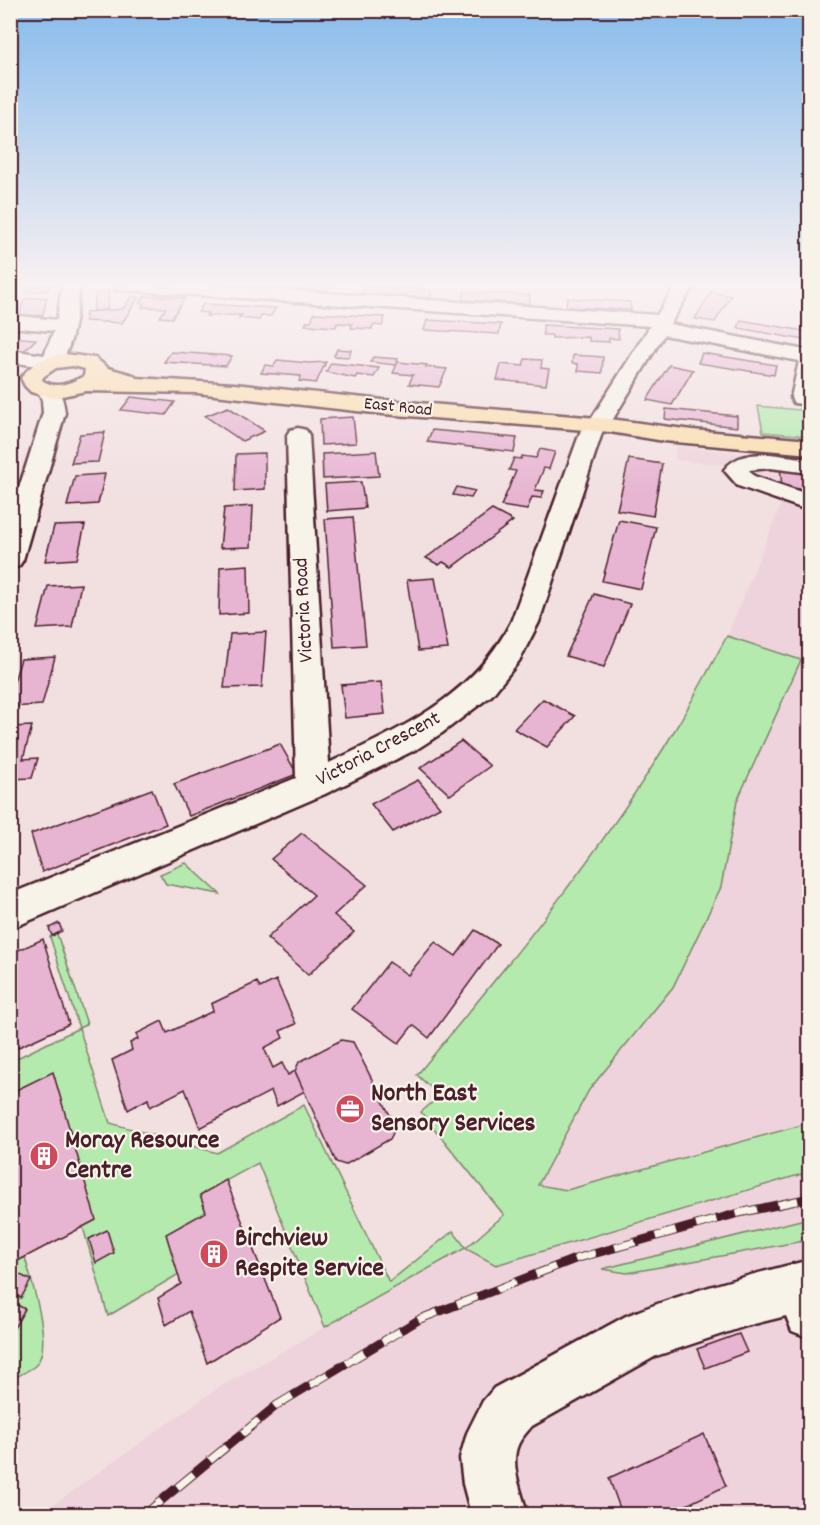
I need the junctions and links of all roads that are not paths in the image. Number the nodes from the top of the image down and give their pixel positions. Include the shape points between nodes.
1 (10, 356) edge
2 (56, 356) edge
3 (74, 356) edge
4 (641, 356) edge
5 (810, 358) edge
6 (10, 368) edge
7 (10, 374) edge
8 (86, 376) junction
9 (46, 379) junction
10 (810, 399) edge
11 (596, 427) junction
12 (298, 435) dead end
13 (810, 447) edge
14 (810, 466) edge
15 (20, 501) edge
16 (810, 504) edge
17 (10, 560) edge
18 (313, 785) junction
19 (10, 912) edge
20 (806, 1295) edge
21 (499, 1515) edge

1 - 9 street
2 - 9 street
3 - 8 street
4 - 11 street, Victoria Crescent
5 - 10 street via 802,398
6 - 9 highway
7 - 9 highway
8 - 9 highway, East Road via 62,361
8 - 9 street via 64,400
8 - 11 highway, East Road
9 - 15 street
11 - 13 highway, East Road
11 - 18 street, Victoria Crescent via 525,622 509,654 481,687 431,725
12 - 18 street, Victoria Road
14 - 16 street via 752,462 744,463 736,473 775,493
15 - 17 street
18 - 19 street, Victoria Crescent
20 - 21 street via 746,1301 644,1334 513,1407 498,1422 489,1446 487,1473

